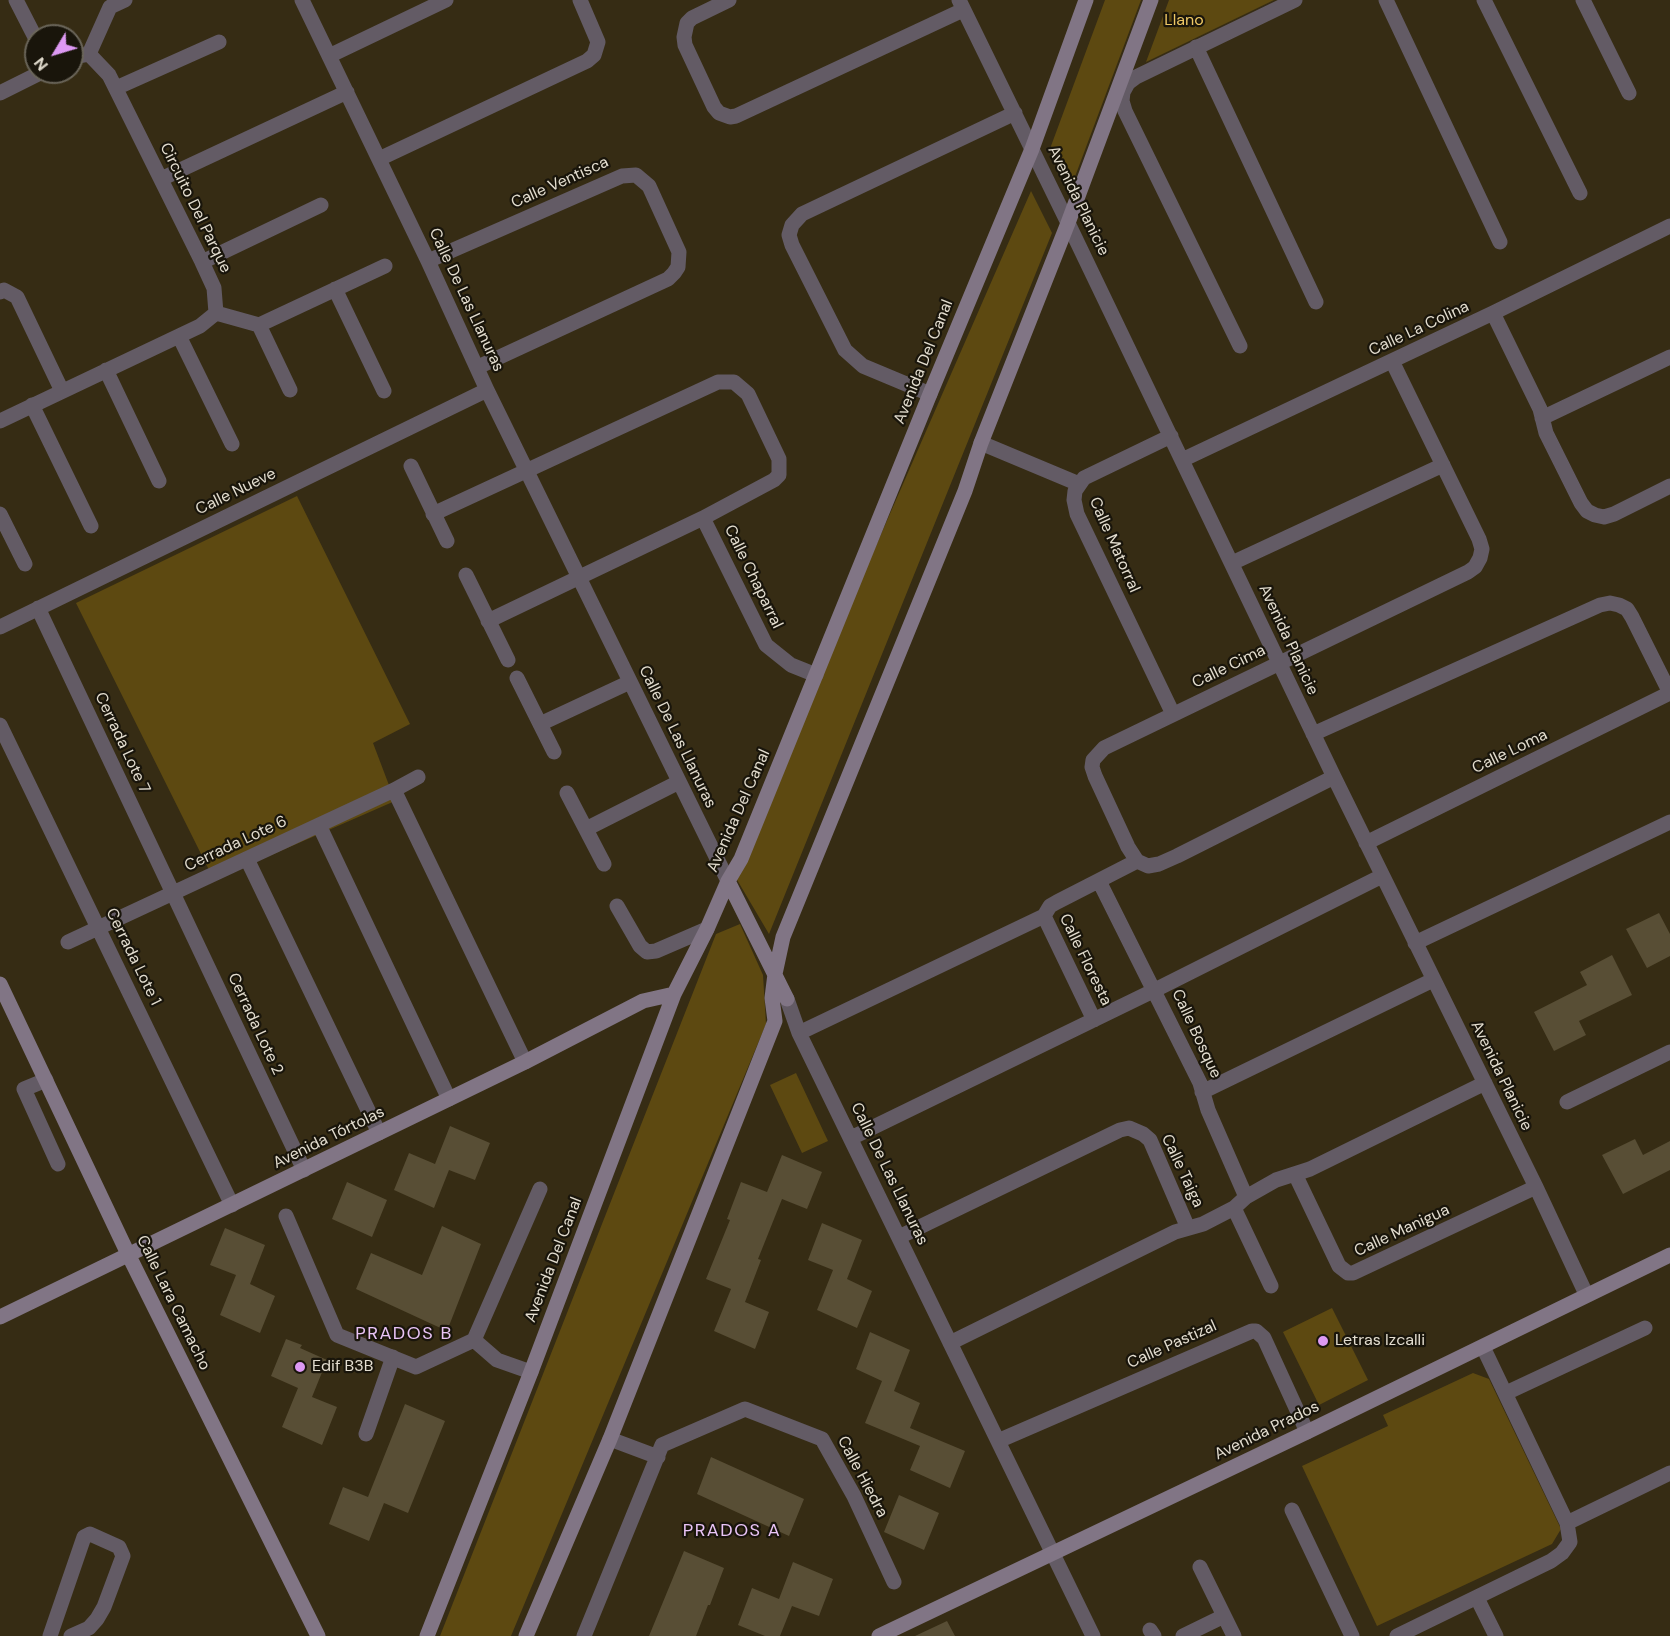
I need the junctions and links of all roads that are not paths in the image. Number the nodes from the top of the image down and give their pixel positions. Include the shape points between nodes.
1 (16, 0) edge
2 (125, 0) edge
3 (302, 0) edge
4 (446, 0) edge
5 (580, 0) edge
6 (729, 0) edge
7 (1086, 0) edge
8 (1151, 0) edge
9 (1295, 0) edge
10 (1386, 0) edge
11 (1484, 0) edge
12 (1583, 0) edge
13 (108, 4) edge
14 (961, 5) edge
15 (28, 24) edge
16 (219, 42) dead end
17 (1196, 47) junction
18 (89, 54) junction
19 (84, 55) edge
20 (329, 56) junction
21 (24, 81) edge
22 (116, 88) junction
23 (347, 92) junction
24 (0, 93) edge
25 (1629, 93) dead end
26 (1015, 113) junction
27 (1032, 149) junction
28 (379, 159) junction
29 (161, 179) junction
30 (1580, 193) dead end
31 (321, 205) dead end
32 (1068, 223) junction
33 (1670, 226) edge
34 (1500, 242) dead end
35 (428, 261) junction
36 (202, 262) junction
37 (385, 266) dead end
38 (335, 289) junction
39 (2, 291) edge
40 (1316, 302) dead end
41 (216, 313) junction
42 (1493, 313) junction
43 (258, 325) junction
44 (179, 336) junction
45 (1240, 346) dead end
46 (1670, 357) edge
47 (1392, 362) junction
48 (478, 367) junction
49 (106, 370) junction
50 (290, 390) dead end
51 (487, 390) junction
52 (62, 391) junction
53 (384, 392) dead end
54 (930, 394) junction
55 (32, 405) junction
56 (1542, 418) junction
57 (0, 421) edge
58 (1171, 436) junction
59 (981, 443) junction
60 (232, 444) dead end
61 (1182, 460) junction
62 (411, 465) dead end
63 (1443, 465) junction
64 (528, 469) junction
65 (159, 482) dead end
66 (1079, 484) junction
67 (1670, 486) edge
68 (0, 514) edge
69 (433, 514) junction
70 (703, 518) junction
71 (91, 526) dead end
72 (447, 541) dead end
73 (1232, 563) junction
74 (25, 564) dead end
75 (466, 575) dead end
76 (579, 578) junction
77 (38, 608) junction
78 (488, 621) junction
79 (0, 627) edge
80 (508, 660) dead end
81 (1280, 662) junction
82 (816, 675) junction
83 (517, 678) dead end
84 (630, 682) junction
85 (1670, 693) edge
86 (1173, 714) junction
87 (540, 724) junction
88 (0, 725) edge
89 (1313, 735) junction
90 (554, 752) dead end
91 (418, 777) dead end
92 (1334, 777) junction
93 (679, 782) junction
94 (394, 790) junction
95 (567, 793) dead end
96 (1670, 822) edge
97 (319, 825) junction
98 (586, 829) junction
99 (1366, 843) junction
100 (247, 859) junction
101 (1137, 861) junction
102 (604, 864) dead end
103 (1382, 876) junction
104 (728, 881) junction
105 (1099, 881) junction
106 (173, 894) junction
107 (617, 906) dead end
108 (1044, 916) junction
109 (99, 928) junction
110 (707, 929) junction
111 (68, 942) dead end
112 (1415, 943) junction
113 (775, 974) junction
114 (1433, 980) junction
115 (0, 984) edge
116 (1155, 990) junction
117 (674, 994) junction
118 (787, 999) joint
119 (1094, 1020) junction
120 (799, 1033) junction
121 (1670, 1052) edge
122 (525, 1062) junction
123 (46, 1080) junction
124 (1485, 1083) junction
125 (1202, 1092) junction
126 (449, 1099) junction
127 (1567, 1102) dead end
128 (379, 1133) junction
129 (851, 1138) junction
130 (58, 1164) dead end
131 (304, 1170) junction
132 (1295, 1174) junction
133 (1536, 1187) junction
134 (540, 1189) dead end
135 (1246, 1197) junction
136 (232, 1205) junction
137 (1234, 1208) junction
138 (286, 1216) dead end
139 (1188, 1228) junction
140 (899, 1237) junction
141 (1670, 1255) edge
142 (129, 1256) junction
143 (1270, 1286) dead end
144 (1586, 1294) junction
145 (2, 1312) edge
146 (1645, 1328) dead end
147 (474, 1340) junction
148 (950, 1343) junction
149 (1483, 1347) junction
150 (393, 1358) junction
151 (531, 1372) junction
152 (1506, 1393) junction
153 (1307, 1432) junction
154 (366, 1434) dead end
155 (610, 1439) junction
156 (998, 1441) junction
157 (658, 1457) junction
158 (1670, 1473) edge
159 (1292, 1510) dead end
160 (1567, 1523) junction
161 (1053, 1554) junction
162 (1200, 1567) dead end
163 (894, 1582) dead end
164 (1477, 1598) junction
165 (1224, 1616) junction
166 (50, 1636) edge
167 (71, 1636) edge
168 (318, 1636) edge
169 (427, 1636) edge
170 (526, 1636) edge
171 (584, 1636) edge
172 (879, 1636) edge
173 (1093, 1636) edge
174 (1182, 1636) edge
175 (1234, 1636) edge
176 (1352, 1636) edge
177 (1397, 1636) edge
178 (1496, 1636) edge

1 - 15 street
2 - 13 street
3 - 20 street, Calle De Las Llanuras
4 - 20 street
5 - 28 street via 598,42 594,55 587,61
6 - 14 street via 692,18 684,29 686,45 714,107 725,116 736,116
7 - 27 main road, Avenida Del Canal
8 - 32 main road
9 - 17 street
10 - 34 street
11 - 30 street
12 - 25 street
13 - 18 street
14 - 26 street, Avenida Planicie
16 - 22 street
17 - 40 street
17 - 45 street via 1136,77 1128,83 1122,101
18 - 19 street
18 - 22 street, Circuito Del Parque
20 - 23 street, Calle De Las Llanuras
21 - 24 street
22 - 29 street, Circuito Del Parque
23 - 28 street, Calle De Las Llanuras
23 - 29 street
26 - 27 street, Avenida Planicie
26 - 54 street via 802,214 792,225 792,245 845,350 863,366
27 - 32 street, Avenida Planicie
27 - 54 main road, Avenida Del Canal
28 - 35 street, Calle De Las Llanuras
29 - 36 street, Circuito Del Parque
31 - 36 street
32 - 58 street, Avenida Planicie
32 - 59 main road
33 - 42 street, Calle La Colina
35 - 48 street, Calle De Las Llanuras
35 - 48 street, Calle Ventisca via 622,176 636,175 649,186 679,252 674,273
36 - 41 street, Circuito Del Parque via 214,288
37 - 38 street
38 - 43 street
38 - 53 street
39 - 52 street via 17,297
41 - 43 street
41 - 44 street
42 - 47 street, Calle La Colina
42 - 56 street
43 - 50 street
44 - 49 street
44 - 60 street
46 - 56 street
47 - 61 street, Calle La Colina
47 - 63 street
48 - 51 street, Calle De Las Llanuras
49 - 52 street
49 - 65 street
51 - 64 street, Calle De Las Llanuras
51 - 77 street, Calle Nueve
52 - 55 street
54 - 82 main road, Avenida Del Canal
55 - 57 street
55 - 71 street
56 - 67 street via 1587,511 1604,517 1614,514
58 - 61 street, Avenida Planicie
58 - 66 street, Calle Matorral via 1091,474
59 - 66 street
59 - 113 main road via 783,937
61 - 73 street, Avenida Planicie
62 - 69 street
63 - 73 street
63 - 81 street, Calle Cima via 1479,539 1482,549 1475,567
64 - 69 street
64 - 70 street, Calle Chaparral via 718,382 734,382 748,394 779,459 779,475 768,485
64 - 76 street, Calle De Las Llanuras
66 - 86 street, Calle Matorral via 1074,500 1077,514
68 - 74 street
69 - 72 street
70 - 76 street
70 - 82 street, Calle Chaparral via 766,645 791,664
73 - 81 street, Avenida Planicie
75 - 78 street
76 - 78 street
76 - 84 street, Calle De Las Llanuras
77 - 79 street, Calle Nueve
77 - 106 street, Cerrada Lote 7
78 - 80 street
81 - 86 street, Calle Cima
81 - 89 street, Avenida Planicie
82 - 104 main road, Avenida Del Canal via 741,859
83 - 87 street
84 - 87 street
84 - 93 street, Calle De Las Llanuras
85 - 89 street via 1632,616 1627,609 1610,603
85 - 99 street, Calle Loma
86 - 101 street, Calle Cima via 1104,748 1092,767
87 - 90 street
88 - 109 street, Cerrada Lote 1
89 - 92 street, Avenida Planicie
91 - 94 street, Cerrada Lote 6
92 - 99 street, Avenida Planicie
92 - 101 street via 1159,864 1149,866
93 - 98 street
93 - 104 street, Calle De Las Llanuras
94 - 97 street, Cerrada Lote 6
94 - 122 street
95 - 98 street
96 - 112 street
97 - 100 street, Cerrada Lote 6
97 - 126 street
98 - 102 street
99 - 103 street, Avenida Planicie
100 - 106 street, Cerrada Lote 6
100 - 128 street
101 - 105 street
103 - 112 street, Avenida Planicie
103 - 116 street, Calle Bosque
104 - 110 main road, Avenida Del Canal
104 - 113 main road, Calle De Las Llanuras
105 - 108 street via 1050,906
105 - 116 street
106 - 109 street, Cerrada Lote 6
106 - 131 street, Cerrada Lote 2
107 - 110 street via 647,952
108 - 119 street, Calle Floresta
108 - 120 street, Calle Floresta
109 - 111 street, Cerrada Lote 6
109 - 136 street, Cerrada Lote 1
110 - 117 main road, Avenida Del Canal
112 - 114 street, Avenida Planicie
113 - 118 main road, Calle De Las Llanuras
113 - 155 main road via 775,1021
114 - 124 street, Avenida Planicie
114 - 125 street, Calle Bosque
115 - 123 main road, Calle Lara Camacho
116 - 119 street
116 - 125 street, Calle Bosque
117 - 122 main road, Avenida Tórtolas via 643,1001
117 - 151 main road, Avenida Del Canal
118 - 120 street, Calle De Las Llanuras
119 - 129 street, Calle Floresta
120 - 129 street, Calle De Las Llanuras
121 - 127 street
122 - 126 main road, Avenida Tórtolas
123 - 130 street via 24,1089
123 - 142 main road, Calle Lara Camacho
124 - 132 street
124 - 133 street, Avenida Planicie
125 - 135 street
126 - 128 main road, Avenida Tórtolas
128 - 131 main road, Avenida Tórtolas
129 - 140 street, Calle De Las Llanuras
131 - 136 main road, Avenida Tórtolas
132 - 133 street, Calle Manigua via 1339,1266 1353,1274
132 - 135 street
133 - 144 street, Avenida Planicie
134 - 147 street
135 - 137 street
136 - 142 main road, Avenida Tórtolas
137 - 139 street
137 - 143 street
138 - 150 street via 337,1335
139 - 140 street, Calle Taiga via 1150,1140 1129,1128
139 - 148 street, Calle Taiga
140 - 148 street, Calle De Las Llanuras
141 - 144 main road, Avenida Prados
142 - 145 main road, Avenida Tórtolas
142 - 168 main road, Calle Lara Camacho
144 - 149 main road, Avenida Prados
146 - 152 street
147 - 150 street via 416,1367
147 - 151 street via 498,1360
148 - 156 street, Calle De Las Llanuras
149 - 152 street
149 - 153 main road, Avenida Prados
150 - 154 street
151 - 169 main road, Avenida Del Canal
152 - 160 street
153 - 156 street, Calle Pastizal via 1263,1338 1252,1330
153 - 161 main road, Avenida Prados
155 - 157 street
155 - 170 main road
156 - 161 street, Calle De Las Llanuras
157 - 163 street, Calle Hiedra via 662,1445 745,1409 822,1439
157 - 171 street
158 - 160 street
159 - 176 street
160 - 164 street via 1570,1542 1562,1553
161 - 172 main road, Avenida Prados
161 - 173 street, Calle De Las Llanuras
162 - 165 street
164 - 177 street
164 - 178 street
165 - 174 street
165 - 175 street
166 - 167 street via 84,1537 90,1534 119,1546 123,1556 98,1619

